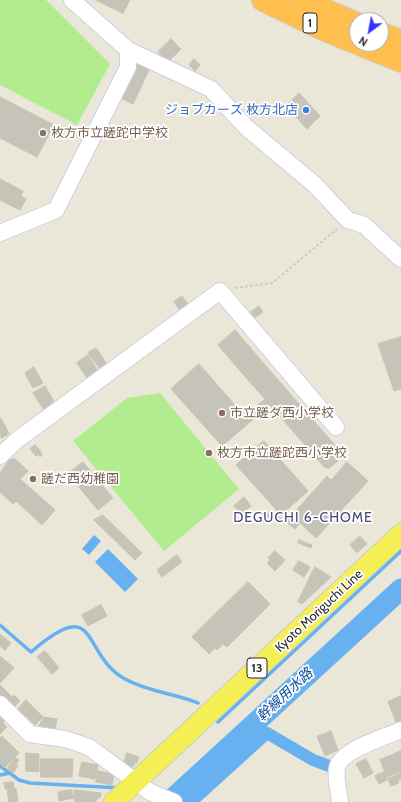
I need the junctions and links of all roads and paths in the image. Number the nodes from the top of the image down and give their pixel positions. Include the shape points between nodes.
1 (72, 0) edge
2 (263, 0) edge
3 (302, 0) edge
4 (349, 21) edge
5 (389, 37) edge
6 (349, 40) edge
7 (401, 41) edge
8 (128, 50) junction
9 (378, 52) edge
10 (401, 61) edge
11 (348, 220) junction
12 (0, 232) edge
13 (401, 259) edge
14 (220, 290) junction
15 (336, 427) dead end
16 (0, 456) edge
17 (401, 534) edge
18 (0, 704) edge
19 (401, 730) edge
20 (135, 782) junction
21 (114, 802) edge
22 (174, 802) edge
23 (340, 802) edge

1 - 8 street
2 - 6 highway, 1
3 - 4 highway, 1
5 - 7 highway
8 - 11 street via 211,89 247,128 314,184
8 - 12 street via 128,67 56,210
9 - 10 highway, 1
11 - 13 street via 364,225
11 - 14 path via 272,283
14 - 15 street
14 - 16 street via 17,440
17 - 20 main road, Kyoto Moriguchi Line / 13
18 - 20 street via 30,734 65,739 89,747
19 - 23 street via 347,753 339,764
20 - 21 main road, Kyoto Moriguchi Line / 13
20 - 22 street via 150,792

